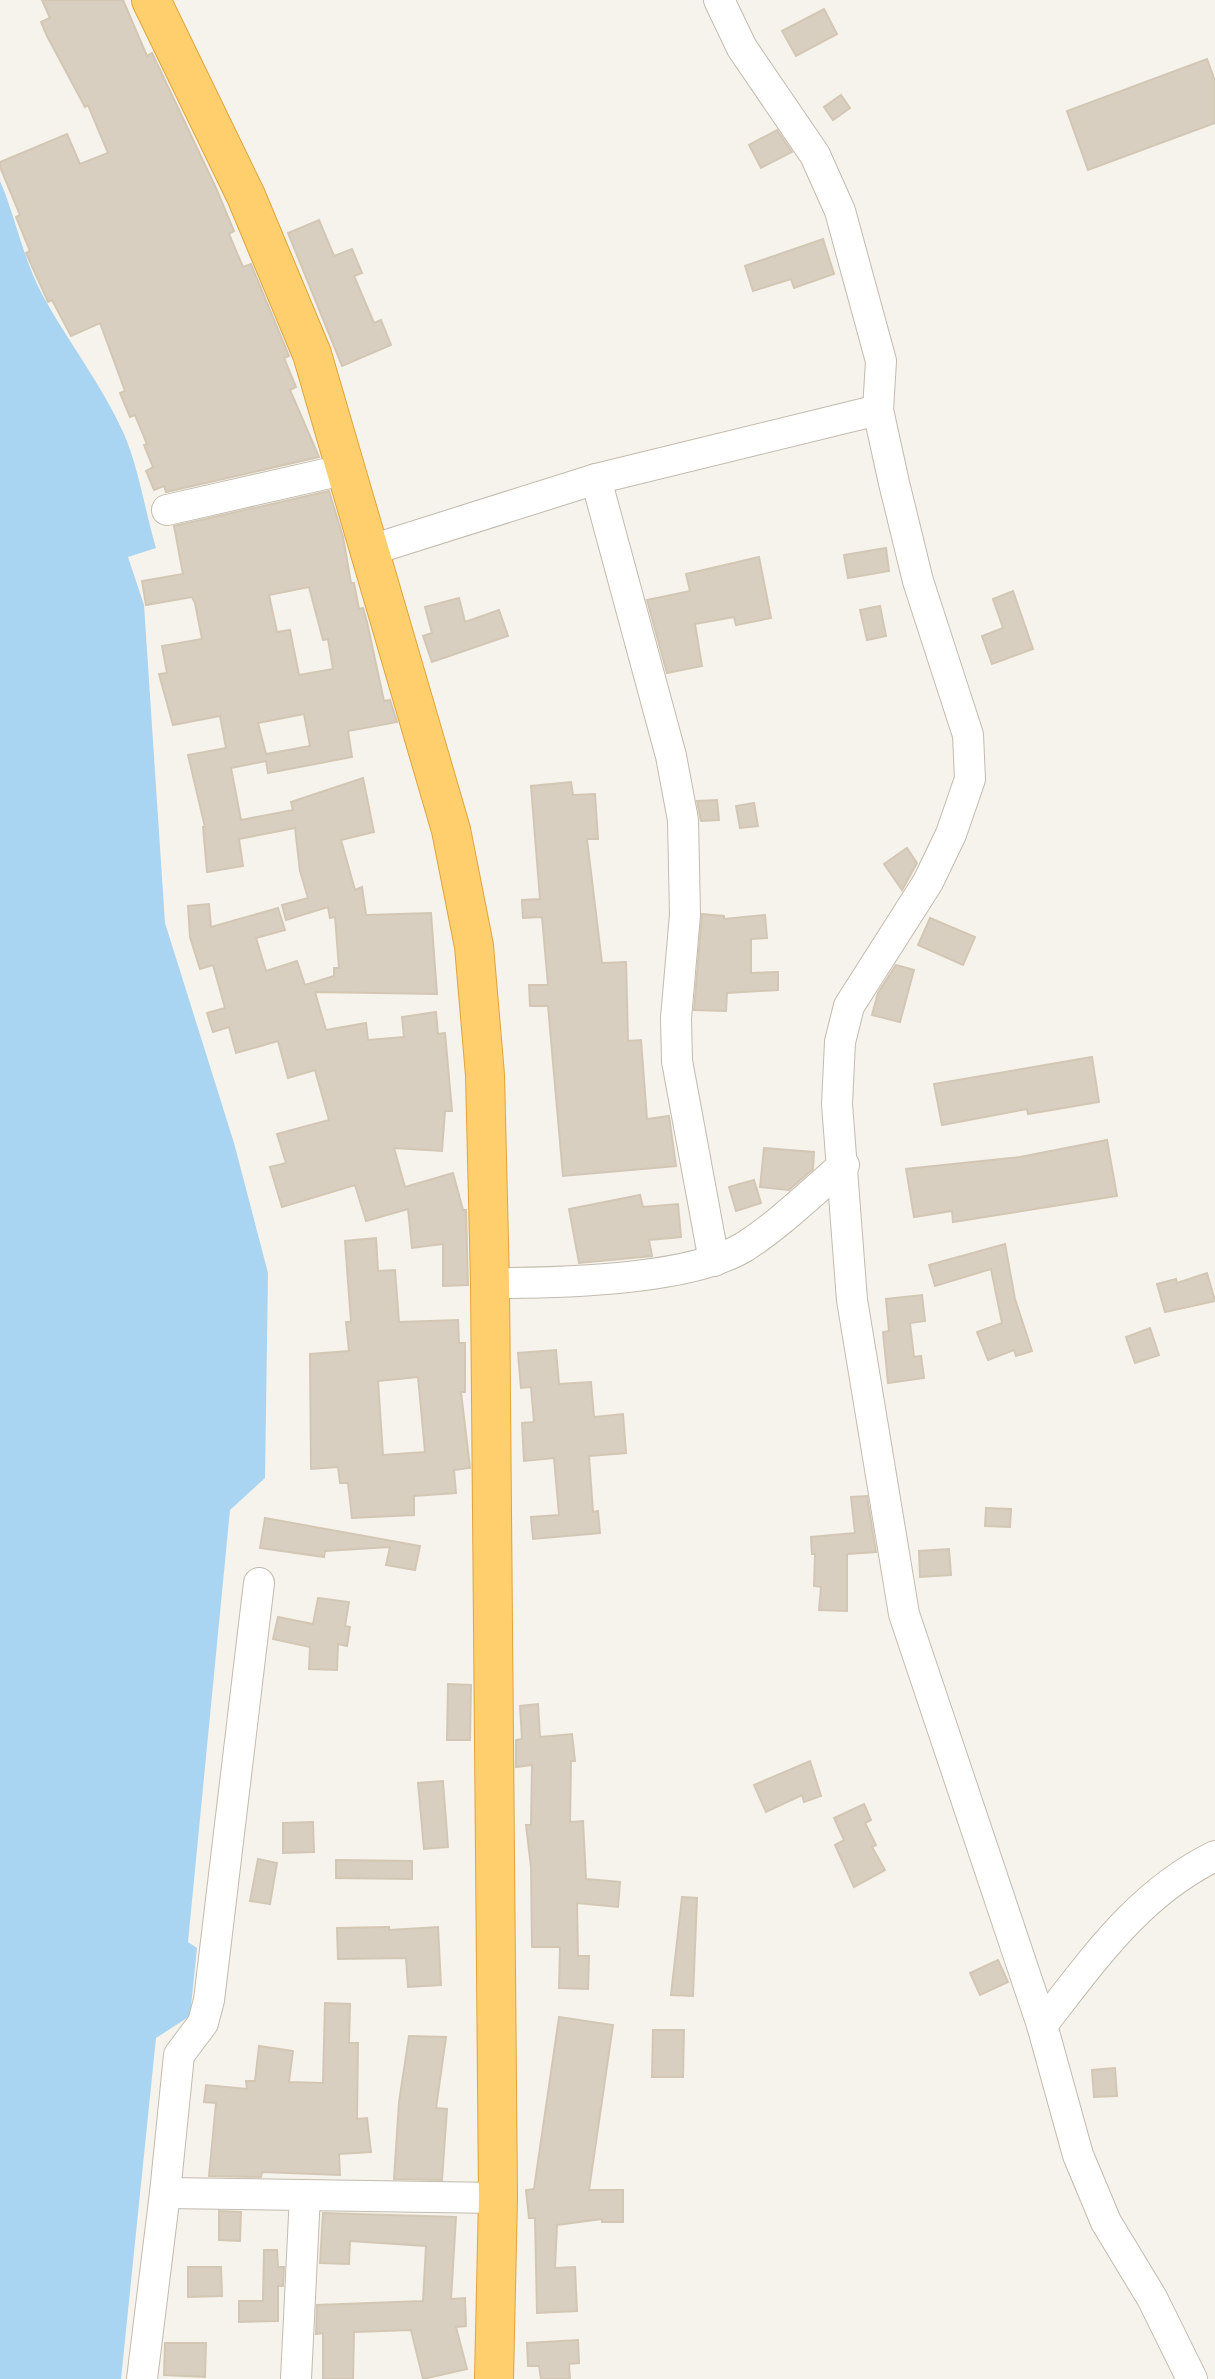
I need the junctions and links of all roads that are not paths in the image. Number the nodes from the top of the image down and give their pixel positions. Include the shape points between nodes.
1 (151, 0) edge
2 (719, 0) edge
3 (878, 410) junction
4 (346, 469) junction
5 (596, 479) junction
6 (167, 510) dead end
7 (371, 550) junction
8 (844, 1165) junction
9 (714, 1261) junction
10 (490, 1283) junction
11 (259, 1583) dead end
12 (1215, 1856) edge
13 (1042, 2025) junction
14 (165, 2193) junction
15 (305, 2195) junction
16 (498, 2198) junction
17 (142, 2379) edge
18 (296, 2379) edge
19 (494, 2379) edge
20 (1192, 2379) edge

1 - 4 highway via 262,233 312,354
2 - 3 street via 742,48 815,155 840,211 881,361
3 - 5 street
3 - 8 street via 918,581 968,735 970,779 928,882 849,1006 840,1042 837,1104
4 - 6 street
4 - 7 highway
5 - 7 street
5 - 9 street via 671,757 683,820 685,915 677,1061
7 - 10 highway via 451,831 474,946 485,1075
8 - 9 street via 743,1247
8 - 13 street via 852,1300 904,1614
9 - 10 street via 564,1283
10 - 16 highway
11 - 14 street via 209,2000 203,2024 178,2055
12 - 13 street via 1189,1868 1151,1896 1094,1958
13 - 20 street via 1078,2155 1106,2222 1152,2298
14 - 15 street
14 - 17 street
15 - 16 street
15 - 18 street
16 - 19 highway

